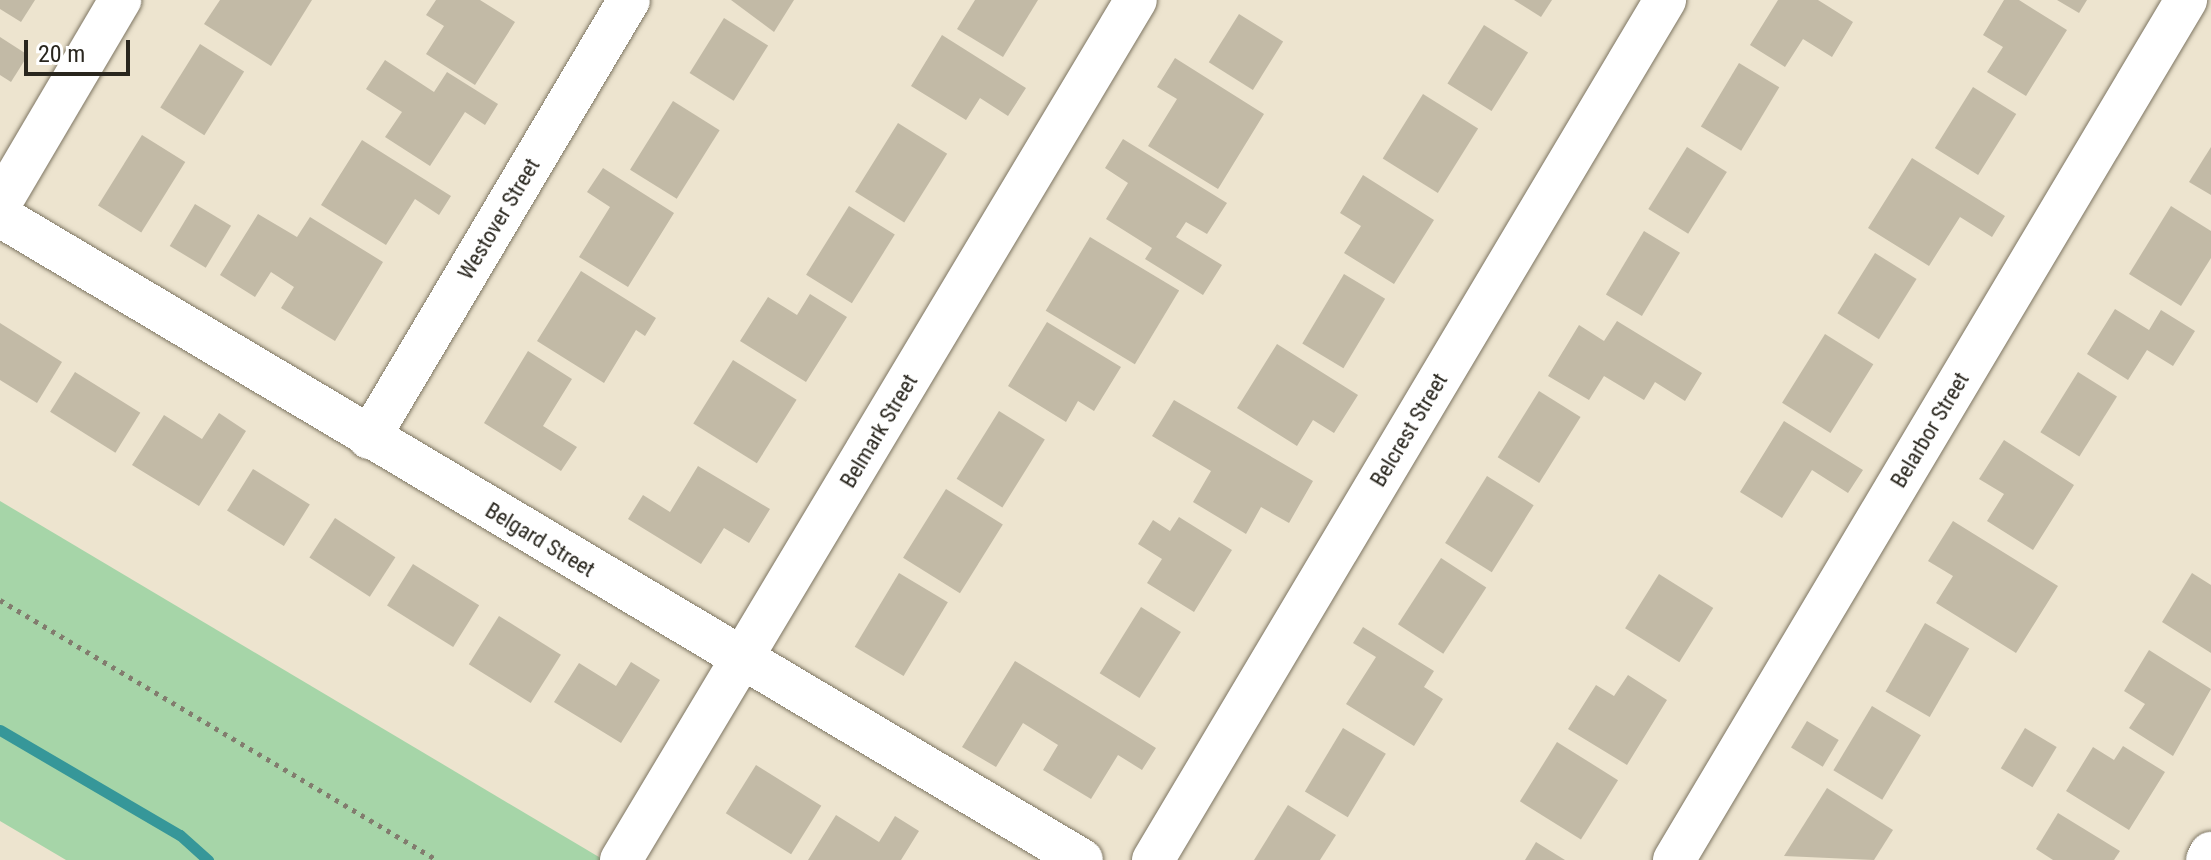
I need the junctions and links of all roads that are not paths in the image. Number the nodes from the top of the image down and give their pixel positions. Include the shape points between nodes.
1 (120, 0) edge
2 (629, 0) edge
3 (1136, 0) edge
4 (1665, 0) edge
5 (2186, 0) edge
6 (0, 204) edge
7 (0, 216) edge
8 (369, 438) junction
9 (742, 662) junction
10 (2211, 854) edge
11 (621, 860) edge
12 (1082, 860) edge
13 (1153, 860) edge
14 (1674, 860) edge
15 (2208, 860) edge

1 - 6 street
2 - 8 street, Westover Street
3 - 9 street, Belmark Street
4 - 13 street, Belcrest Street
5 - 14 street, Belarbor Street
7 - 8 street, Belgard Street
8 - 9 street, Belgard Street
9 - 11 street, Belmark Street
9 - 12 street, Belgard Street
10 - 15 main road

